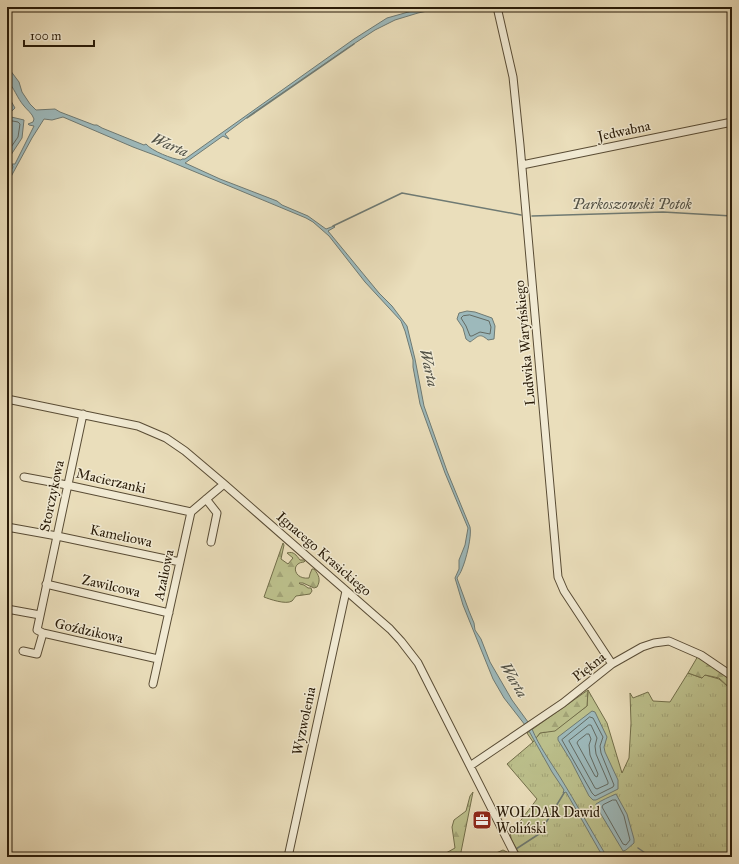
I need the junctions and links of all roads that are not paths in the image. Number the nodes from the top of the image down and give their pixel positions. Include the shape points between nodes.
1 (497, 7) edge
2 (732, 122) edge
3 (522, 165) junction
4 (7, 399) edge
5 (84, 414) junction
6 (24, 477) dead end
7 (224, 484) junction
8 (67, 485) junction
9 (206, 499) junction
10 (191, 512) junction
11 (7, 527) edge
12 (57, 536) junction
13 (211, 542) dead end
14 (180, 562) junction
15 (46, 584) junction
16 (346, 590) junction
17 (7, 609) edge
18 (169, 613) junction
19 (40, 615) junction
20 (43, 633) junction
21 (23, 651) dead end
22 (158, 659) junction
23 (612, 664) junction
24 (732, 676) edge
25 (153, 684) dead end
26 (470, 766) junction
27 (288, 857) edge
28 (516, 857) edge

1 - 3 street, Ludwika Waryńskiego via 513,77
2 - 3 street, Jedwabna
3 - 23 street, Ludwika Waryńskiego via 558,577 564,591
4 - 5 street, Ignacego Krasickiego
5 - 7 street, Ignacego Krasickiego via 138,426 166,438
5 - 8 street, Storczykowa
6 - 8 street, Macierzanki
7 - 9 street
7 - 16 street, Ignacego Krasickiego
8 - 10 street, Macierzanki
8 - 12 street, Storczykowa
9 - 10 street
9 - 13 street via 217,513
10 - 14 street, Azaliowa
11 - 12 street, Kameliowa
12 - 14 street, Kameliowa
12 - 15 street, Storczykowa
14 - 18 street, Azaliowa
15 - 18 street, Zawilcowa
15 - 19 street, Goździkowa
16 - 26 street, Ignacego Krasickiego via 390,629 410,652
16 - 27 street, Wyzwolenia
17 - 19 street
18 - 22 street, Azaliowa
19 - 20 street, Goździkowa via 37,629
20 - 21 street via 37,654
20 - 22 street, Goździkowa
22 - 25 street, Azaliowa
23 - 24 street, Piękna via 642,647 669,641 701,655
23 - 26 street, Piękna via 563,703
26 - 28 street, Ignacego Krasickiego

